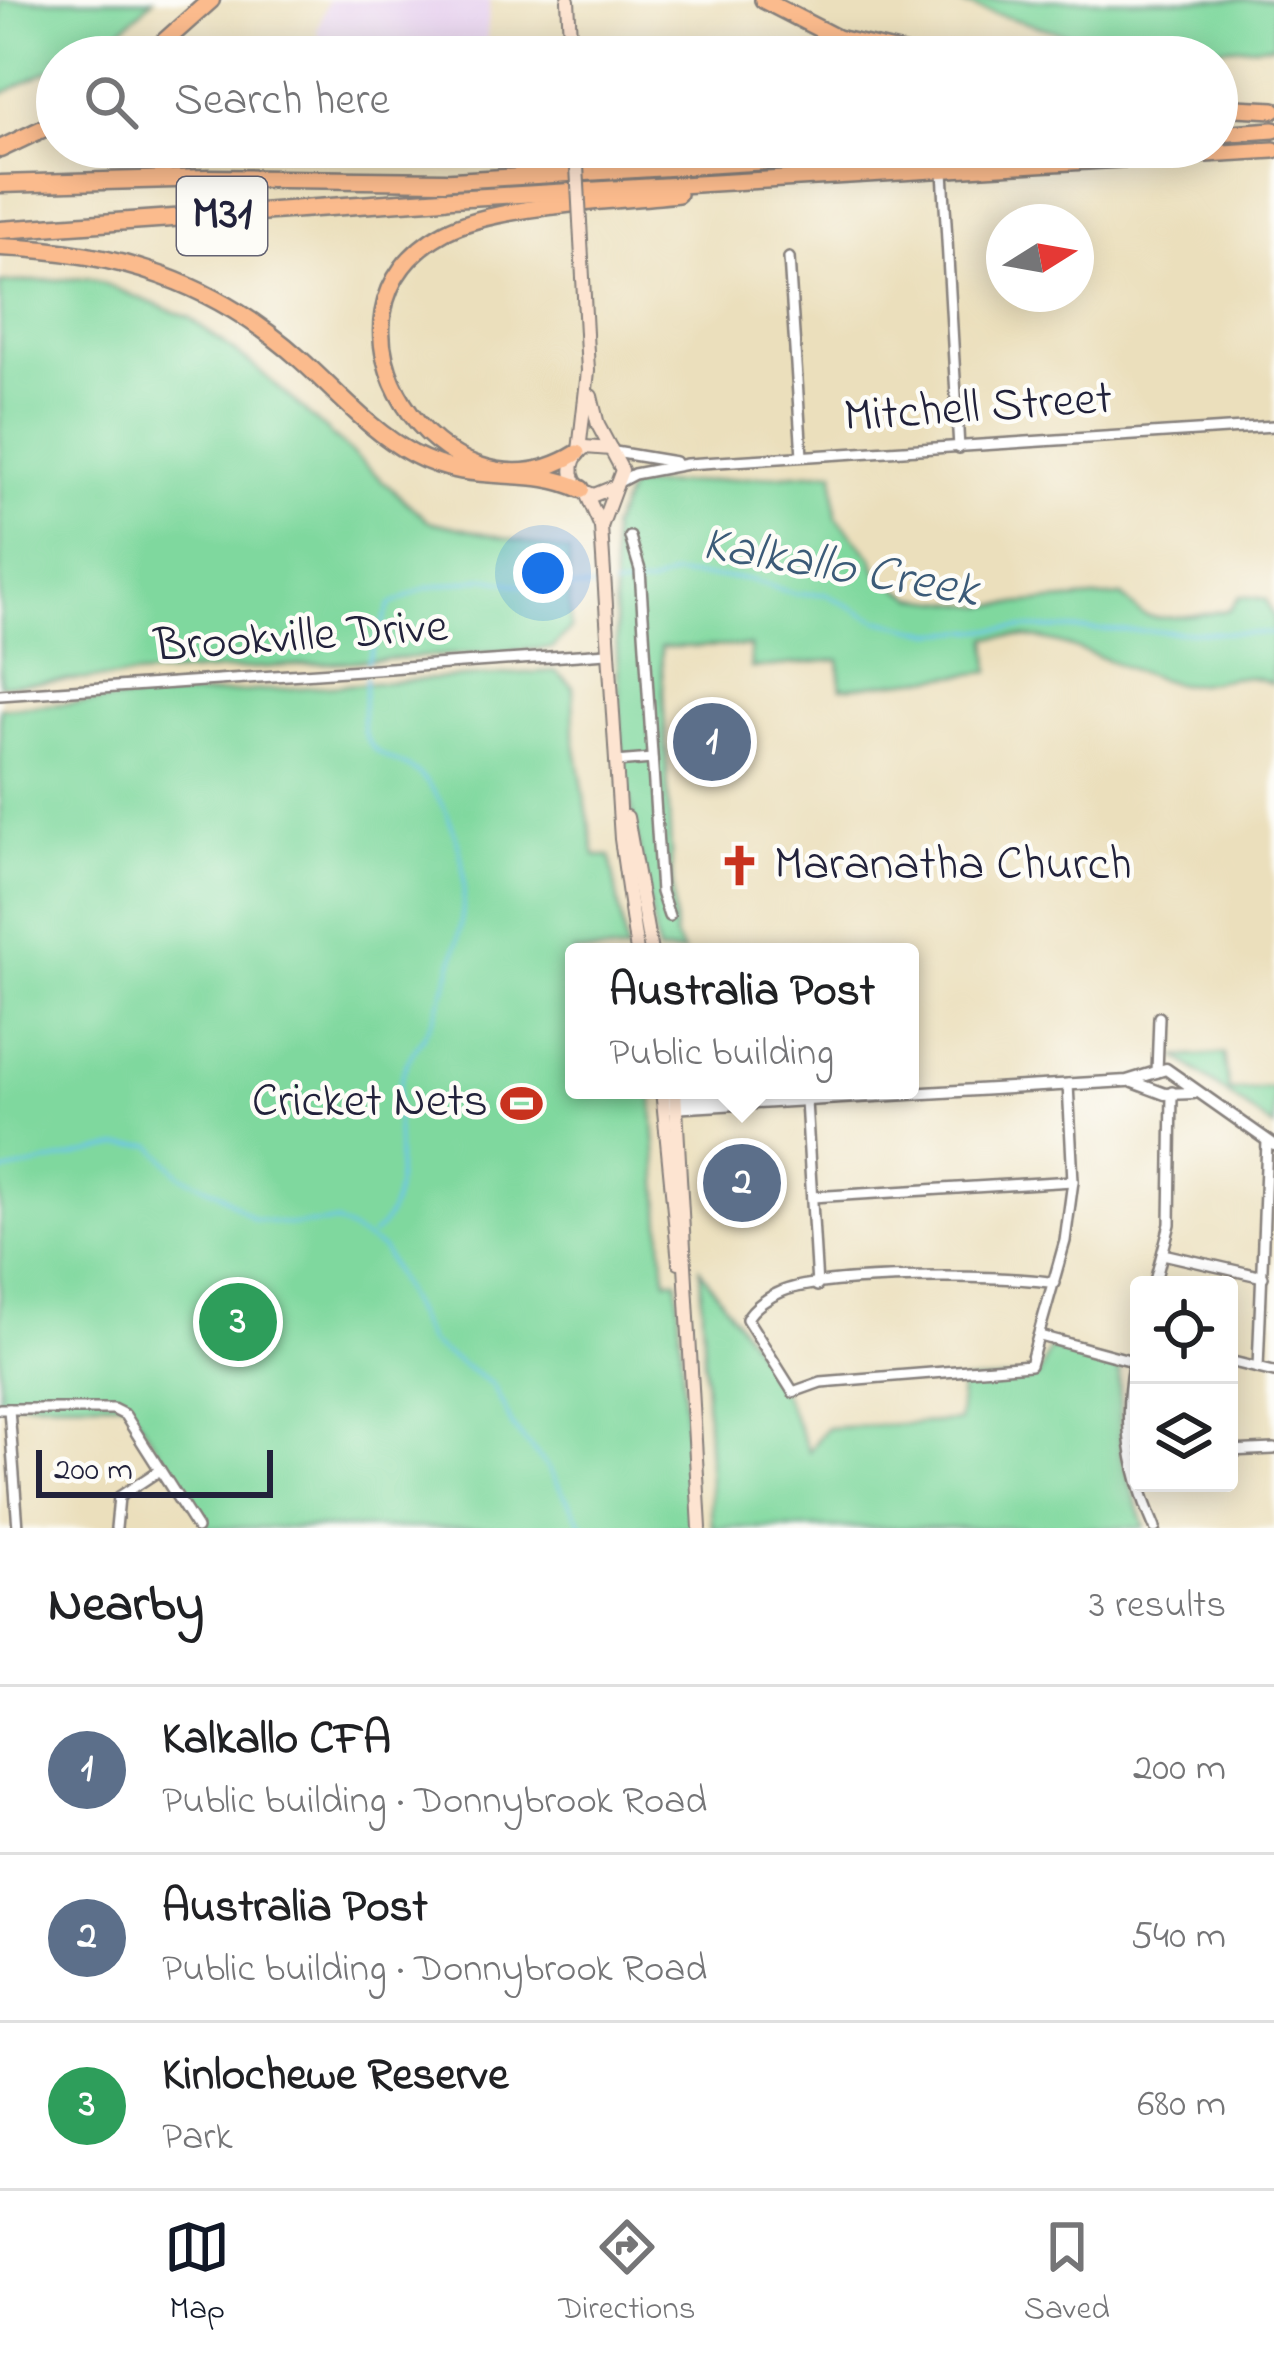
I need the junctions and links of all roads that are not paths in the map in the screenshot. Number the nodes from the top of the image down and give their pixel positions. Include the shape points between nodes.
1 (211, 0) edge
2 (571, 0) edge
3 (763, 0) edge
4 (171, 36) edge
5 (572, 36) edge
6 (837, 36) edge
7 (1238, 108) edge
8 (1274, 110) edge
9 (1274, 130) edge
10 (36, 132) edge
11 (1238, 133) edge
12 (0, 149) edge
13 (1274, 149) edge
14 (1238, 151) edge
15 (577, 168) edge
16 (732, 168) edge
17 (988, 168) edge
18 (943, 171) junction
19 (776, 179) junction
20 (0, 184) edge
21 (444, 190) junction
22 (0, 230) edge
23 (0, 247) edge
24 (789, 258) dead end
25 (588, 371) junction
26 (1274, 426) edge
27 (959, 448) junction
28 (614, 451) junction
29 (578, 452) junction
30 (802, 456) junction
31 (687, 464) junction
32 (618, 484) junction
33 (583, 491) junction
34 (601, 527) junction
35 (630, 537) dead end
36 (607, 653) junction
37 (0, 695) edge
38 (652, 760) junction
39 (616, 765) junction
40 (669, 916) dead end
41 (636, 943) edge
42 (649, 943) edge
43 (1159, 1017) dead end
44 (1165, 1082) junction
45 (1068, 1084) junction
46 (919, 1093) edge
47 (671, 1099) edge
48 (688, 1099) edge
49 (822, 1099) edge
50 (806, 1100) junction
51 (1270, 1143) edge
52 (1073, 1181) junction
53 (812, 1197) junction
54 (1163, 1254) junction
55 (1157, 1276) edge
56 (1263, 1276) junction
57 (1054, 1283) junction
58 (817, 1286) junction
59 (1040, 1336) junction
60 (1130, 1360) edge
61 (1238, 1363) edge
62 (1258, 1369) junction
63 (1274, 1372) edge
64 (1130, 1379) edge
65 (4, 1409) edge
66 (1130, 1426) edge
67 (1274, 1449) edge
68 (1238, 1450) edge
69 (160, 1470) junction
70 (1145, 1492) edge
71 (18, 1528) edge
72 (116, 1528) edge
73 (197, 1528) edge
74 (700, 1528) edge
75 (1155, 1528) edge

1 - 4 highway
2 - 5 main road
3 - 6 highway
7 - 8 highway
9 - 11 highway
10 - 12 highway
13 - 14 highway, M31
15 - 25 main road, bridge
16 - 21 highway, M31
17 - 18 highway, M31
18 - 19 highway, M31
18 - 27 street
19 - 21 highway, M31
19 - 29 highway via 476,220 445,232 406,264 387,299 382,337 392,383 419,427 461,457 502,468 547,467
20 - 21 highway, M31 via 209,178
21 - 22 highway, M31
23 - 33 highway via 86,252 170,276 265,329 416,456 466,475 527,477
24 - 30 street
25 - 28 main road via 598,425
25 - 29 main road
26 - 27 street, Mitchell Street
27 - 30 street, Mitchell Street
28 - 29 main road via 599,444
28 - 31 street, Mitchell Street
28 - 32 main road
29 - 33 main road via 571,468
30 - 31 street, Mitchell Street
31 - 32 street, Mitchell Street
32 - 33 main road via 603,494
32 - 34 main road
33 - 34 main road
34 - 36 main road
35 - 38 street via 641,577
36 - 37 street, Brookville Drive
36 - 39 main road
38 - 39 street
38 - 40 street
39 - 41 main road
39 - 42 main road
43 - 44 street
44 - 45 street
44 - 51 street via 1203,1095
44 - 54 street
45 - 46 street
45 - 52 street
47 - 74 main road
48 - 50 street
49 - 50 street
50 - 53 street
51 - 56 street
52 - 53 street
52 - 57 street
53 - 58 street
54 - 55 street
54 - 56 street
56 - 62 street
57 - 58 street via 1002,1275
57 - 59 street
58 - 59 street via 779,1293 751,1311 748,1324 793,1392 821,1382 1027,1367
59 - 60 street
61 - 62 street
62 - 63 street
64 - 66 street
65 - 69 street via 113,1409
65 - 71 street
67 - 68 street
69 - 72 street via 118,1497
69 - 73 street
70 - 75 street

